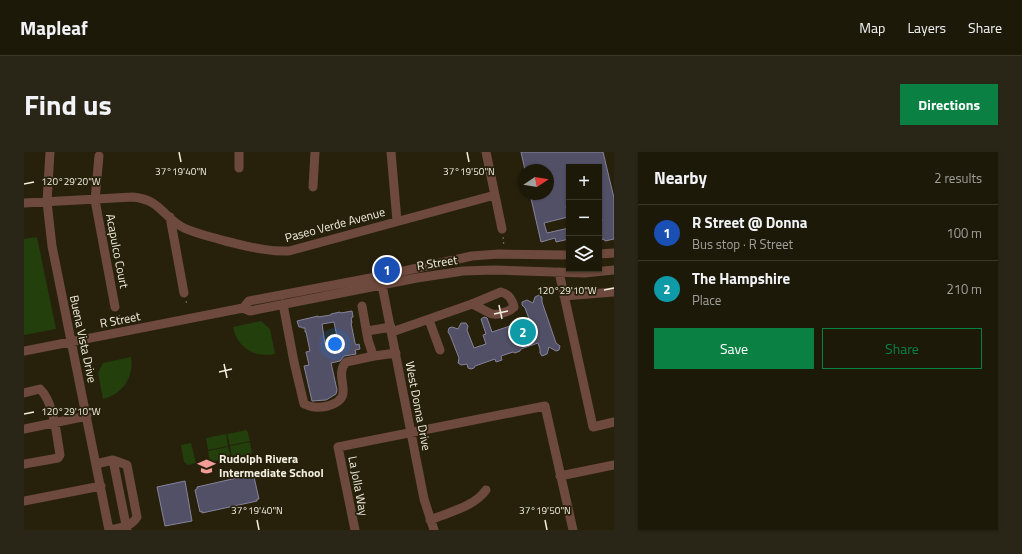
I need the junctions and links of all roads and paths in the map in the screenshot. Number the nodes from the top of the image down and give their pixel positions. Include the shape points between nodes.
1 (50, 152) edge
2 (239, 152) edge
3 (315, 152) edge
4 (391, 152) edge
5 (486, 152) edge
6 (99, 156) dead end
7 (239, 168) dead end
8 (313, 187) dead end
9 (495, 195) junction
10 (95, 200) junction
11 (47, 202) junction
12 (24, 203) edge
13 (170, 217) junction
14 (397, 221) junction
15 (502, 229) joint
16 (504, 246) dead end
17 (614, 253) edge
18 (602, 254) edge
19 (566, 255) edge
20 (614, 270) edge
21 (559, 272) junction
22 (382, 285) junction
23 (614, 292) edge
24 (184, 293) dead end
25 (564, 296) junction
26 (283, 304) junction
27 (472, 304) dead end
28 (362, 306) dead end
29 (115, 307) dead end
30 (243, 308) junction
31 (429, 320) junction
32 (391, 329) junction
33 (368, 331) junction
34 (72, 342) junction
35 (440, 350) dead end
36 (24, 351) edge
37 (396, 353) junction
38 (374, 356) junction
39 (24, 393) edge
40 (87, 416) junction
41 (614, 422) edge
42 (54, 423) junction
43 (24, 429) edge
44 (411, 432) junction
45 (113, 460) junction
46 (24, 464) edge
47 (96, 464) junction
48 (614, 464) edge
49 (560, 476) junction
50 (101, 486) junction
51 (486, 490) dead end
52 (24, 501) edge
53 (430, 520) junction
54 (126, 528) edge
55 (109, 530) edge
56 (355, 530) edge
57 (434, 530) edge
58 (573, 530) edge

1 - 11 street, Buena Vista Drive
2 - 7 street
3 - 8 street
4 - 14 street
5 - 9 street
6 - 10 street, Acapulco Court
9 - 14 street, Paseo Verde Avenue
9 - 15 street
10 - 11 street, Paseo Verde Avenue
10 - 13 street, Paseo Verde Avenue via 141,198 158,205
10 - 29 street, Acapulco Court
11 - 12 street, Paseo Verde Avenue
11 - 34 street, Buena Vista Drive via 52,246
13 - 14 street, Paseo Verde Avenue via 184,228 206,236 276,252 289,251
13 - 24 street
15 - 16 path
17 - 18 street
19 - 30 street, R Street via 472,256 250,301
20 - 21 street, R Street
21 - 22 street, R Street via 463,271
21 - 25 street
22 - 26 street, R Street
22 - 32 street, West Donna Drive
23 - 25 street
25 - 41 street via 593,427
26 - 30 street, R Street via 250,311
26 - 38 street via 304,404 311,408 321,408 340,401 343,397 340,372 346,362
27 - 31 street
28 - 33 street
30 - 34 street, R Street
31 - 32 street
31 - 35 street
32 - 33 street
32 - 37 street, West Donna Drive
33 - 38 street
34 - 36 street, R Street
34 - 40 street, Buena Vista Drive
37 - 38 street
37 - 44 street, West Donna Drive
39 - 42 street via 40,390 43,393
40 - 42 street
40 - 47 street, Buena Vista Drive
42 - 43 street
42 - 46 street via 60,455 58,458
44 - 49 street via 545,407
44 - 53 street, West Donna Drive
44 - 56 street, La Jolla Way via 338,447
45 - 47 street
45 - 54 street
45 - 54 street via 127,465 137,517
47 - 50 street, Buena Vista Drive
48 - 49 street
49 - 58 street
50 - 52 street
50 - 55 street, Buena Vista Drive
51 - 53 street via 475,501
53 - 57 street, West Donna Drive
54 - 55 street

